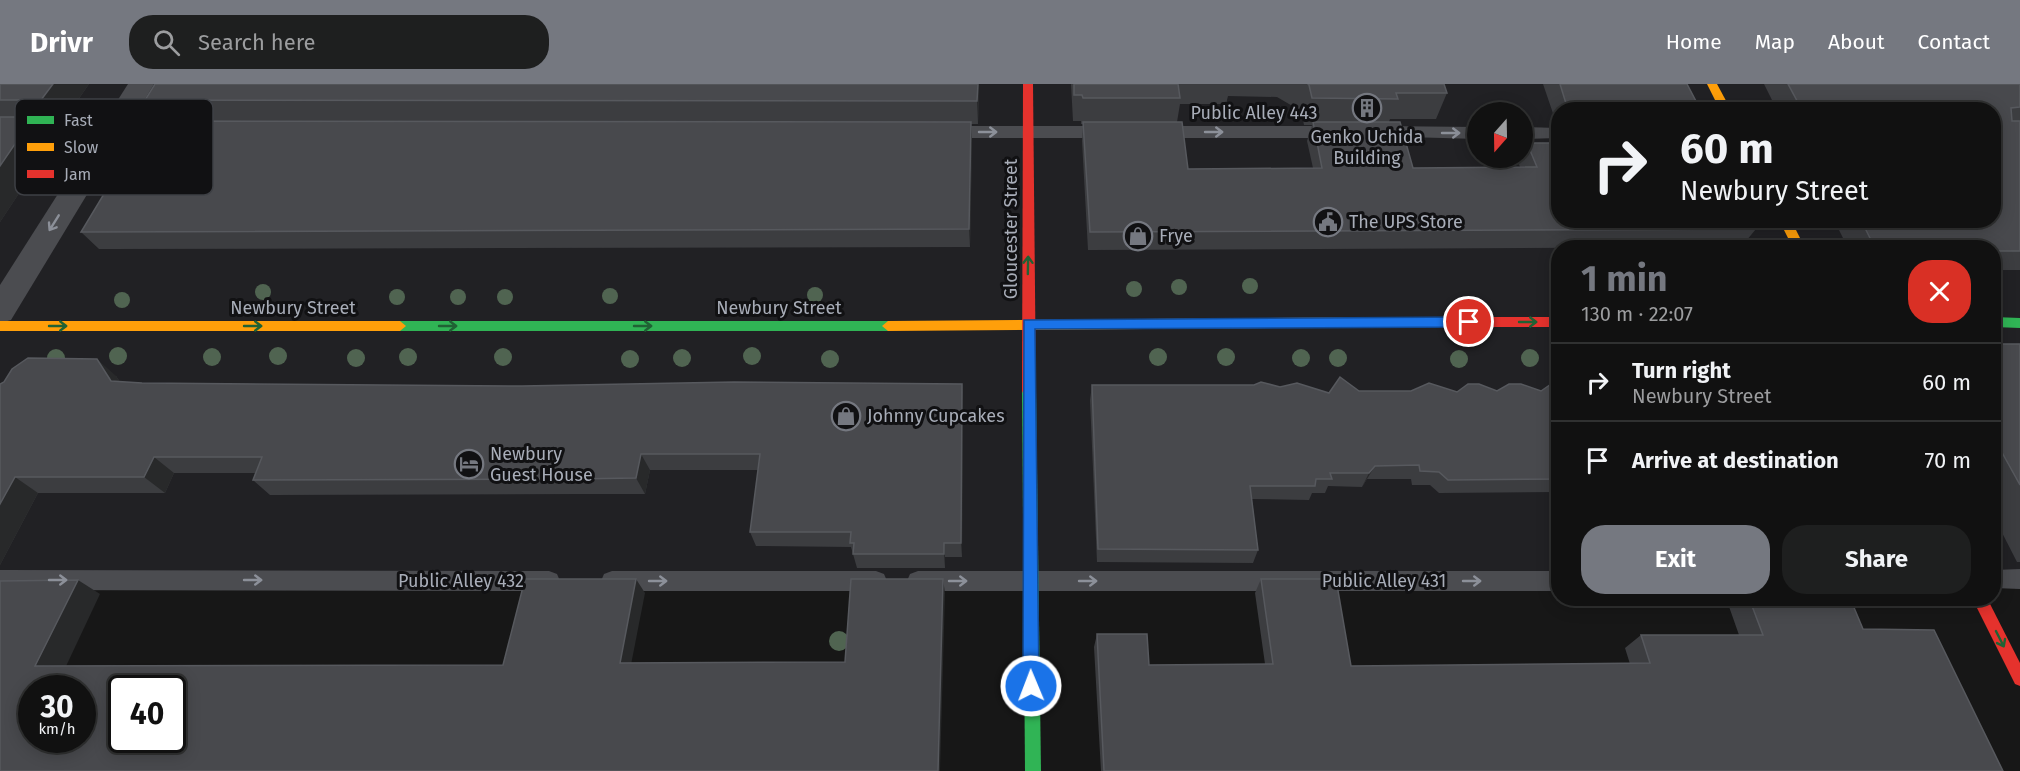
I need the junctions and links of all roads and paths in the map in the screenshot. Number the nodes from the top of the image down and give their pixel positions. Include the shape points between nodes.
1 (141, 84) edge
2 (1028, 84) edge
3 (1712, 84) edge
4 (132, 99) edge
5 (1722, 102) edge
6 (0, 131) edge
7 (15, 131) edge
8 (928, 132) edge
9 (1029, 132) junction
10 (1467, 133) edge
11 (1533, 133) edge
12 (1551, 133) edge
13 (72, 195) edge
14 (0, 311) edge
15 (1551, 322) edge
16 (2001, 322) edge
17 (2020, 323) edge
18 (1028, 324) junction
19 (0, 326) edge
20 (2001, 579) edge
21 (2020, 579) edge
22 (0, 580) edge
23 (572, 581) edge
24 (595, 581) edge
25 (1029, 581) junction
26 (1551, 581) edge
27 (1983, 606) edge
28 (2020, 679) edge
29 (1033, 771) edge

1 - 4 street
2 - 9 main road, Gloucester Street
3 - 5 main road
6 - 7 lane
8 -> 9 lane, Public Alley 443
9 -> 10 lane, Public Alley 443
18 -> 9 main road, Gloucester Street
11 - 12 lane
13 -> 14 street
18 -> 15 main road, Newbury Street
16 - 17 main road
19 -> 18 main road, Newbury Street
18 - 25 main road, Gloucester Street
20 - 21 lane
22 -> 23 lane, Public Alley 432
24 -> 25 lane
25 -> 26 lane, Public Alley 431
25 - 29 main road, Gloucester Street
27 -> 28 main road

